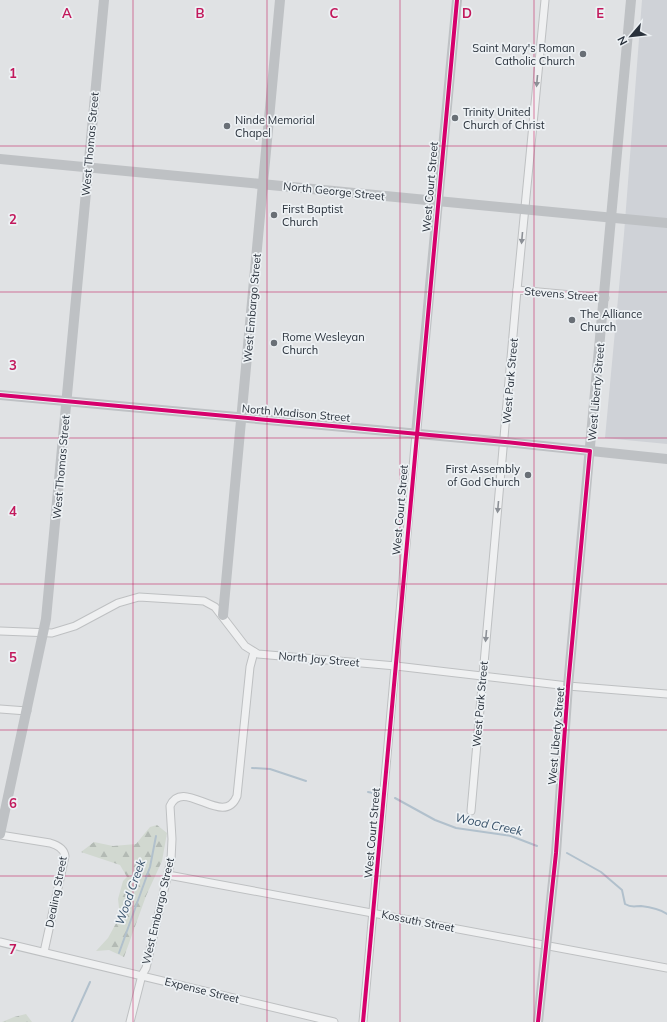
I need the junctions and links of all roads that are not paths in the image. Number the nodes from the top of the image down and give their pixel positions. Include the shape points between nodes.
1 (104, 0) edge
2 (280, 0) edge
3 (457, 0) edge
4 (545, 0) edge
5 (631, 0) edge
6 (0, 159) edge
7 (88, 168) junction
8 (263, 184) junction
9 (438, 202) junction
10 (524, 211) junction
11 (612, 219) junction
12 (667, 223) edge
13 (517, 290) junction
14 (604, 298) junction
15 (0, 395) edge
16 (67, 401) junction
17 (242, 417) junction
18 (416, 434) junction
19 (504, 442) junction
20 (590, 451) junction
21 (667, 459) edge
22 (222, 616) junction
23 (0, 631) edge
24 (44, 634) junction
25 (254, 652) junction
26 (396, 666) junction
27 (483, 675) junction
28 (568, 686) junction
29 (667, 694) edge
30 (0, 709) edge
31 (27, 711) junction
32 (471, 811) dead end
33 (0, 834) edge
34 (168, 875) junction
35 (374, 913) junction
36 (0, 942) edge
37 (545, 946) junction
38 (44, 952) junction
39 (667, 968) edge
40 (142, 975) junction
41 (130, 1022) edge
42 (334, 1022) edge
43 (363, 1022) edge
44 (538, 1022) edge

1 - 7 street, West Thomas Street
2 - 8 street, West Embargo Street
3 - 9 street, West Court Street
4 -> 10 street, West Park Street
5 - 11 street, West Liberty Street
6 - 7 street, North George Street
7 - 8 street, North George Street
7 - 16 street, West Thomas Street
8 - 9 street, North George Street
8 - 17 street, West Embargo Street
9 - 10 street, North George Street
9 - 18 street, West Court Street
10 - 11 street, North George Street
10 -> 13 street, West Park Street
11 - 12 street, North George Street
11 - 14 street, West Liberty Street
13 - 14 street, Stevens Street
13 - 19 street, West Park Street
14 - 20 street, West Liberty Street
15 - 16 street, North Madison Street
16 - 17 street, North Madison Street
16 - 24 street, West Thomas Street
17 - 18 street, North Madison Street
17 - 22 street, West Embargo Street
18 - 19 street, North Madison Street
18 - 26 street, West Court Street
19 - 20 street, North Madison Street
19 -> 27 street, West Park Street
20 - 21 street, North Madison Street
20 - 28 street, West Liberty Street
22 - 24 street via 215,607 204,601 138,597 118,604 75,626
22 - 25 street via 245,646
23 - 24 street
24 - 31 street, West Thomas Street
25 - 26 street, North Jay Street
25 - 34 street, West Embargo Street via 250,667 237,796 234,803 228,807 187,796 180,796 172,801 172,839
26 - 27 street, North Jay Street
26 - 35 street, West Court Street
27 - 28 street, North Jay Street
27 - 32 street, West Park Street
28 - 29 street, North Jay Street
28 - 37 street, West Liberty Street via 556,853
30 - 31 street
31 - 33 street, West Thomas Street
33 - 38 street, Dealing Street via 50,843 64,851
34 - 35 street, Kossuth Street
34 - 40 street, West Embargo Street via 146,968
35 - 37 street, Kossuth Street
35 - 43 street, West Court Street
36 - 38 street, Expense Street
37 - 39 street, Kossuth Street
37 - 44 street, West Liberty Street
38 - 40 street, Expense Street
40 - 41 street, West Embargo Street
40 - 42 street, Expense Street

